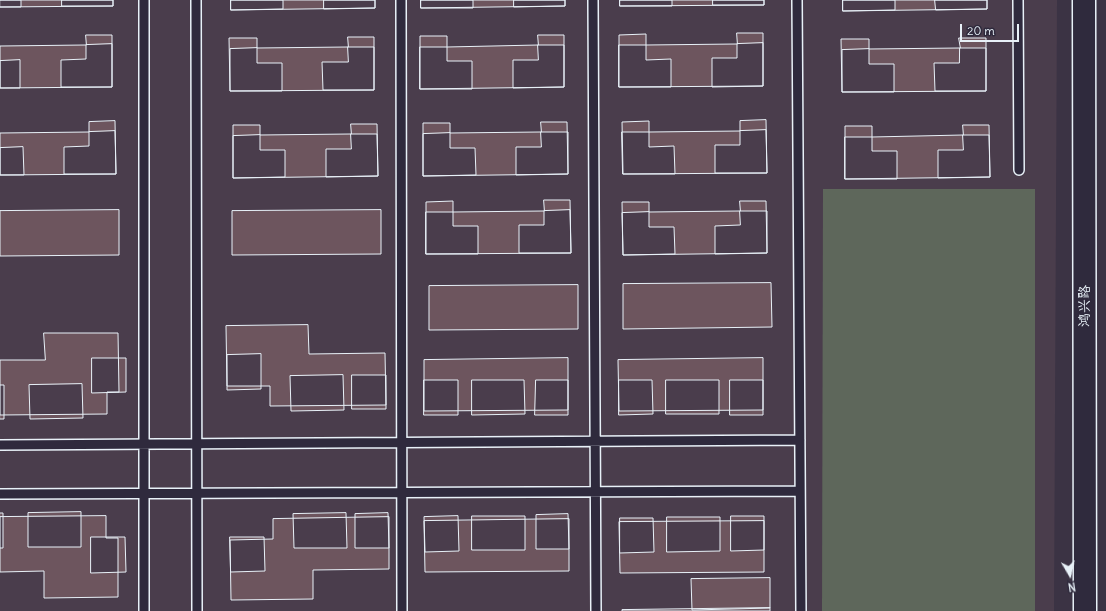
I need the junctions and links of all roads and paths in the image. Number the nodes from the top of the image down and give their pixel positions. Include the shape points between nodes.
1 (144, 0) edge
2 (196, 0) edge
3 (401, 0) edge
4 (593, 0) edge
5 (797, 0) edge
6 (1018, 0) edge
7 (1084, 0) edge
8 (1019, 170) dead end
9 (800, 440) junction
10 (595, 441) junction
11 (402, 443) junction
12 (144, 444) junction
13 (197, 444) junction
14 (0, 445) edge
15 (800, 491) junction
16 (595, 492) junction
17 (197, 493) junction
18 (402, 493) junction
19 (0, 494) edge
20 (144, 494) junction
21 (144, 611) edge
22 (197, 611) edge
23 (402, 611) edge
24 (596, 611) edge
25 (801, 611) edge
26 (1085, 611) edge

1 - 12 lane
2 - 13 lane
3 - 11 lane
4 - 10 lane
5 - 9 lane
6 - 8 lane
7 - 26 street, 鸿兴路
9 - 10 lane
9 - 15 lane
10 - 11 lane
10 - 16 lane
11 - 13 lane
11 - 18 lane
12 - 13 lane
12 - 14 lane
12 - 20 lane
13 - 17 lane
15 - 16 lane
15 - 25 lane
16 - 18 lane
16 - 24 lane
17 - 18 lane
17 - 20 lane
17 - 22 lane
18 - 23 lane
19 - 20 lane
20 - 21 lane

